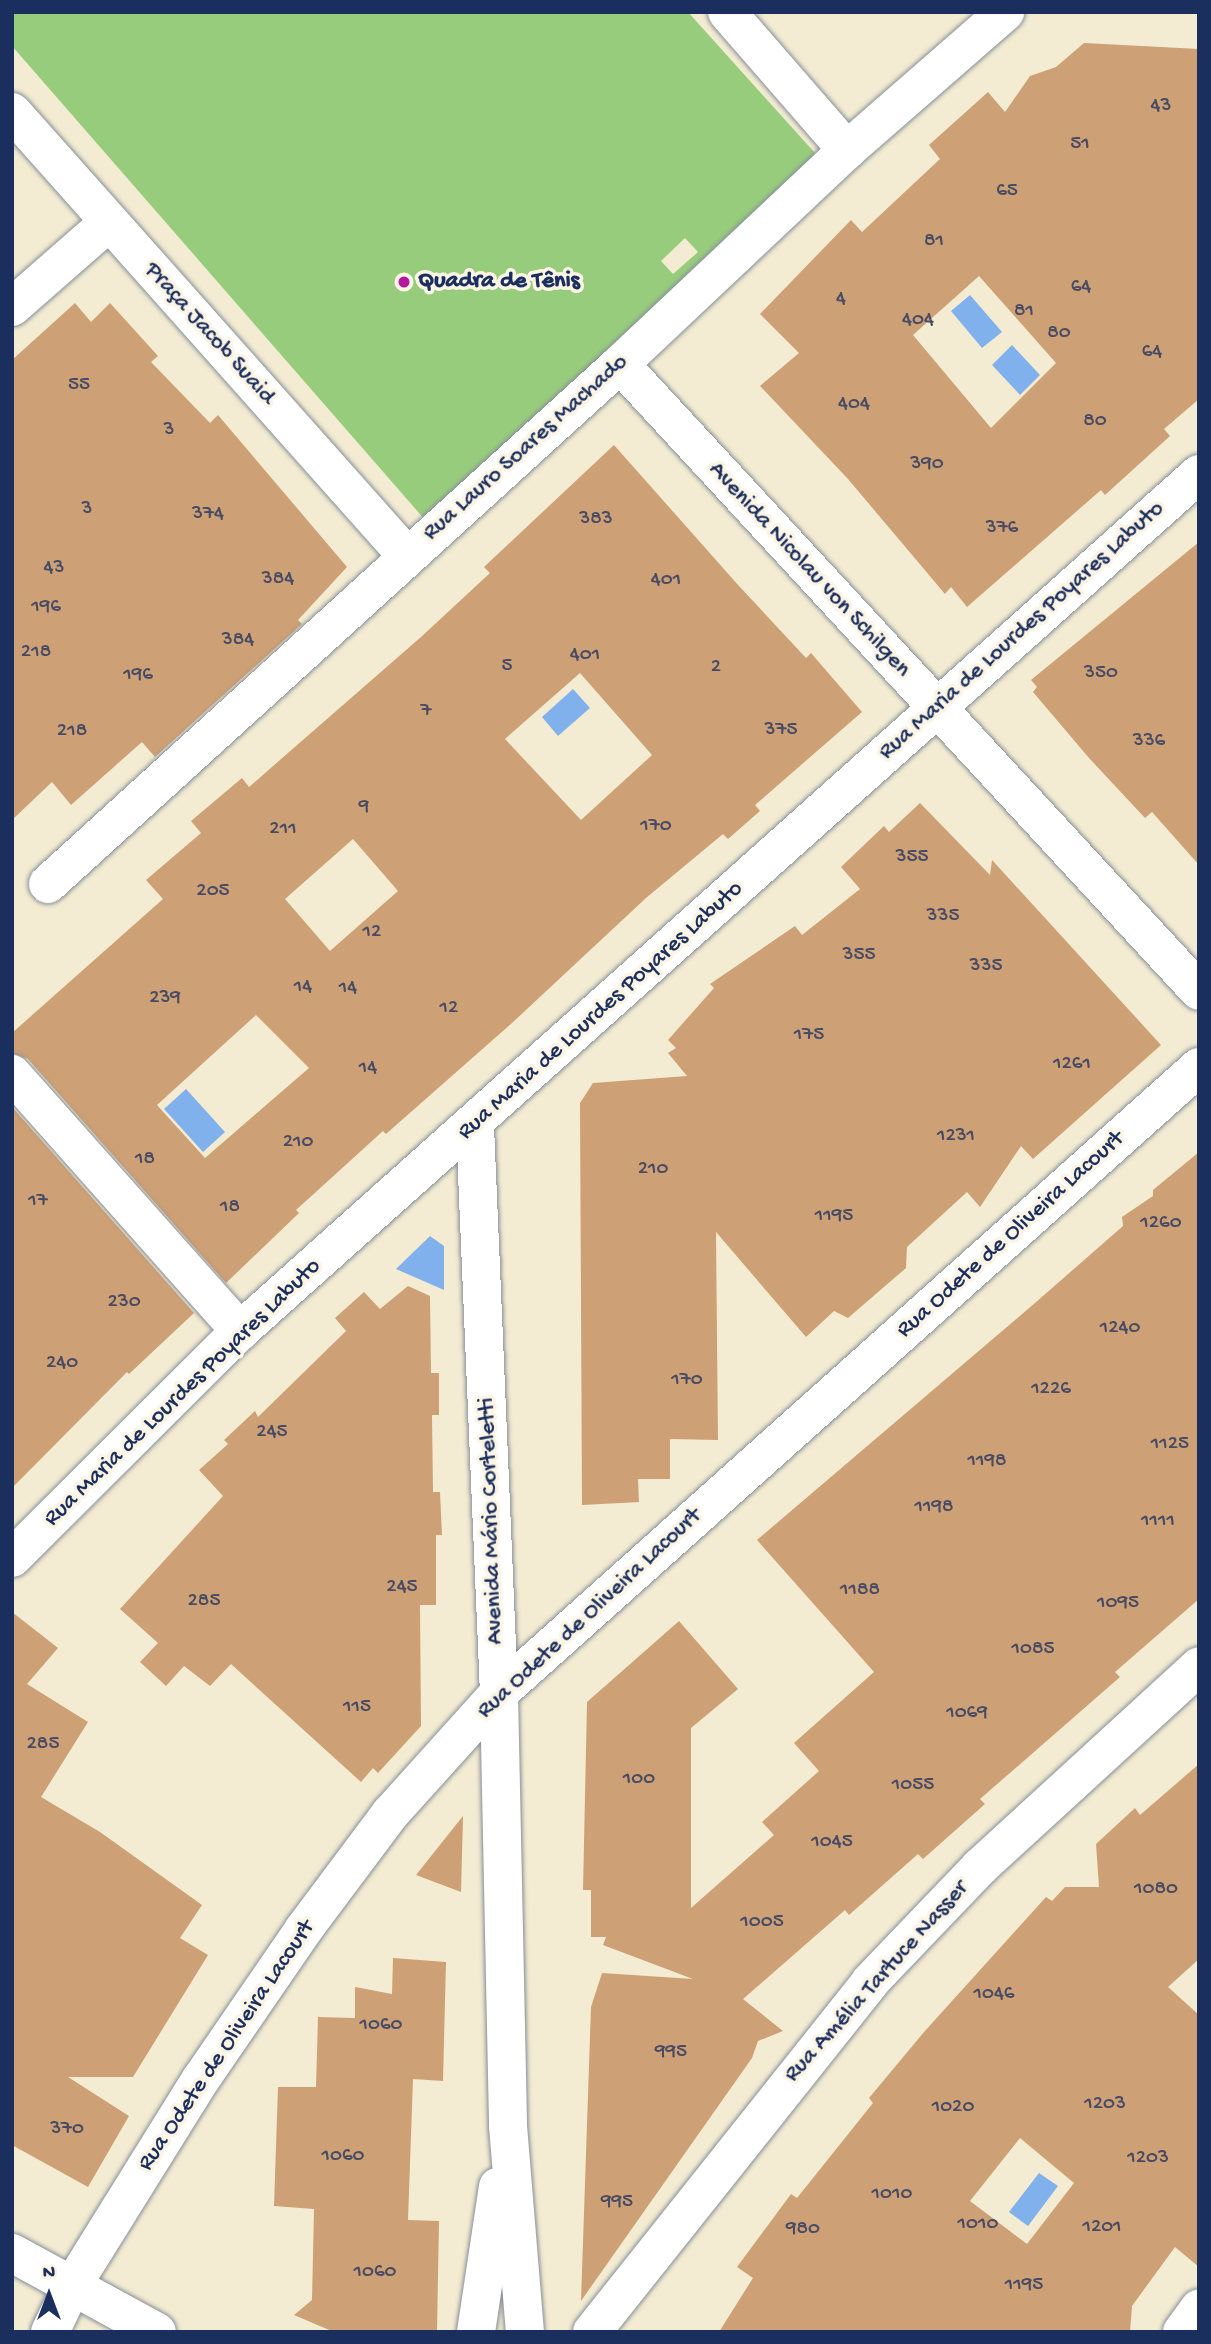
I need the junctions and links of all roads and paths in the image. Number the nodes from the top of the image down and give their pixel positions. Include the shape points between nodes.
1 (727, 12) edge
2 (1005, 12) edge
3 (12, 112) edge
4 (847, 150) junction
5 (109, 222) junction
6 (12, 307) edge
7 (620, 364) junction
8 (1199, 474) edge
9 (407, 556) junction
10 (935, 708) junction
11 (48, 884) dead end
12 (1199, 991) edge
13 (1199, 1067) edge
14 (12, 1074) edge
15 (475, 1126) junction
16 (240, 1331) junction
17 (12, 1558) edge
18 (1199, 1666) edge
19 (499, 1693) junction
20 (508, 2126) junction
21 (12, 2253) edge
22 (72, 2286) junction
23 (1199, 2309) edge
24 (50, 2332) edge
25 (157, 2332) edge
26 (476, 2332) edge
27 (525, 2332) edge
28 (592, 2332) edge
29 (1182, 2332) edge

1 - 4 street
2 - 4 street, Rua Lauro Soares Machado
3 - 5 street, Praça Jacob Suaid
4 - 7 street, Rua Lauro Soares Machado
5 - 6 street
5 - 9 street, Praça Jacob Suaid
7 - 9 street, Rua Lauro Soares Machado
7 - 10 street, Avenida Nicolau von Schilgen
8 - 10 street, Rua Maria de Lourdes Poyares Labuto
9 - 11 street, Rua Lauro Soares Machado
10 - 12 street, Avenida Nicolau von Schilgen
10 - 15 street, Rua Maria de Lourdes Poyares Labuto
13 - 19 street, Rua Odete de Oliveira Lacourt
14 - 16 street
15 - 16 street, Rua Maria de Lourdes Poyares Labuto
15 - 19 street, Avenida Mário Corteletti
16 - 17 street, Rua Maria de Lourdes Poyares Labuto
18 - 28 street, Rua Amélia Tartuce Nasser via 980,1867 870,1982
19 - 20 street, Avenida Mário Corteletti
19 - 22 street, Rua Odete de Oliveira Lacourt via 390,1814 304,1928 201,2079
20 - 26 street, Avenida Mário Corteletti
20 - 27 street, Avenida Mário Corteletti
21 - 22 street
22 - 24 street, Rua Odete de Oliveira Lacourt
22 - 25 street
23 - 29 street

